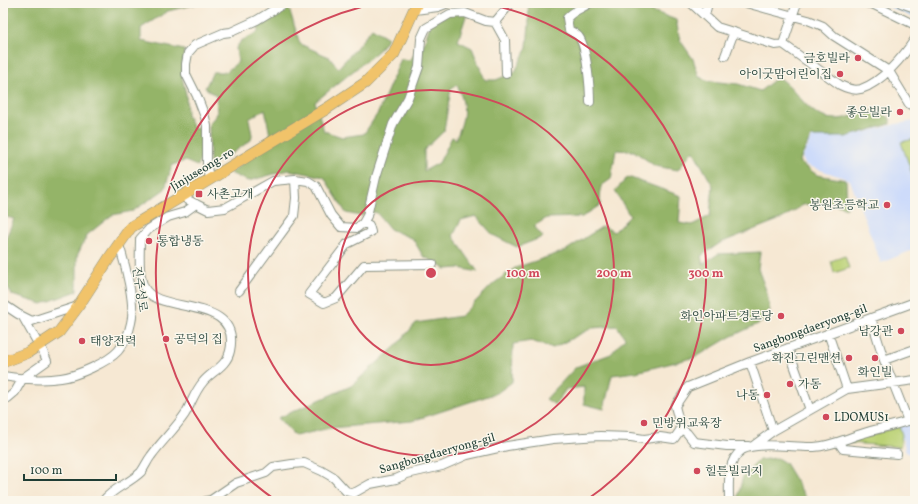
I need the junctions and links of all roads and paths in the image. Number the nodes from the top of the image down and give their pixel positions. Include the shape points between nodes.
1 (285, 3) edge
2 (448, 3) edge
3 (511, 3) edge
4 (590, 3) edge
5 (691, 3) edge
6 (708, 3) edge
7 (746, 3) edge
8 (798, 3) edge
9 (865, 3) edge
10 (416, 6) edge
11 (705, 15) junction
12 (794, 16) junction
13 (495, 22) junction
14 (915, 24) edge
15 (734, 32) junction
16 (783, 44) junction
17 (914, 45) edge
18 (725, 56) dead end
19 (889, 71) junction
20 (506, 74) dead end
21 (590, 102) dead end
22 (915, 107) edge
23 (296, 179) junction
24 (209, 180) junction
25 (182, 197) junction
26 (196, 204) junction
27 (363, 223) junction
28 (119, 245) junction
29 (433, 264) dead end
30 (239, 291) dead end
31 (915, 302) edge
32 (3, 304) edge
33 (79, 306) junction
34 (23, 317) junction
35 (871, 318) junction
36 (828, 333) junction
37 (36, 340) dead end
38 (788, 348) junction
39 (915, 349) edge
40 (42, 350) dead end
41 (884, 360) junction
42 (3, 362) edge
43 (750, 362) junction
44 (3, 376) edge
45 (23, 378) junction
46 (915, 380) edge
47 (894, 382) junction
48 (847, 389) junction
49 (8, 398) dead end
50 (810, 410) junction
51 (912, 421) edge
52 (682, 429) junction
53 (773, 431) junction
54 (839, 443) junction
55 (753, 446) junction
56 (897, 454) dead end
57 (103, 501) edge
58 (206, 501) edge
59 (729, 501) edge

1 - 24 street via 244,26 195,45 188,53 186,74 207,126
2 - 10 street via 438,7
3 - 13 street
4 - 21 street via 573,11 567,18 569,30 579,37 584,45
5 - 11 street
6 - 11 street
7 - 12 street
8 - 12 street
9 - 14 street
10 - 24 main road, Jinjuseong-ro via 394,54 365,83
11 - 15 street via 717,27
12 - 16 street
12 - 19 street via 823,26 834,36
13 - 20 street via 505,40
13 - 27 street via 466,13 450,14 426,28 421,39 419,67 408,98 393,124
15 - 16 street
15 - 18 street
16 - 19 street via 849,89 860,89
17 - 19 street
19 - 22 street via 909,104
23 - 26 street via 273,181 225,208 208,210
23 - 27 street via 308,181 316,186 331,215 341,227 357,228
23 - 30 street via 294,216
24 - 25 main road, Jinjuseong-ro
25 - 26 street
25 - 28 main road, Jinjuseong-ro via 131,227
26 - 57 street via 184,212 168,217 149,229 140,239 144,288 155,298 222,319 227,324 231,339 230,353 220,368 202,382 185,413 141,471
27 - 29 street via 371,232 347,244 309,294 324,303 336,298 364,265
28 - 33 main road, Jinjuseong-ro
28 - 45 street, 진주성로 via 132,304 132,322 118,351 83,372 62,378
31 - 35 street, Sangbongdaeryong-gil
32 - 34 street
33 - 34 street via 32,321
33 - 42 main road, Jinjuseong-ro via 59,332 27,353
34 - 37 street
35 - 36 street, Sangbongdaeryong-gil
35 - 41 street
36 - 38 street, Sangbongdaeryong-gil
36 - 48 street
38 - 43 street, Sangbongdaeryong-gil
38 - 50 street
39 - 41 street
40 - 45 street via 47,361
41 - 47 street
43 - 52 street, Sangbongdaeryong-gil via 688,387 675,406
43 - 53 street
44 - 45 street, 진주성로
45 - 49 street
46 - 47 street
47 - 48 street
47 - 51 street
48 - 50 street
50 - 53 street
51 - 54 street via 861,434
52 - 55 street via 694,442
52 - 58 street, Sangbongdaeryong-gil via 674,439 600,436 553,439 507,446 467,455 442,466 396,479 370,484 354,493 346,491 334,478 322,471 304,463 292,464 273,467 266,473 236,483
53 - 55 street
54 - 55 street via 815,447
54 - 56 street via 843,449
55 - 59 street via 742,450 735,457 729,475

